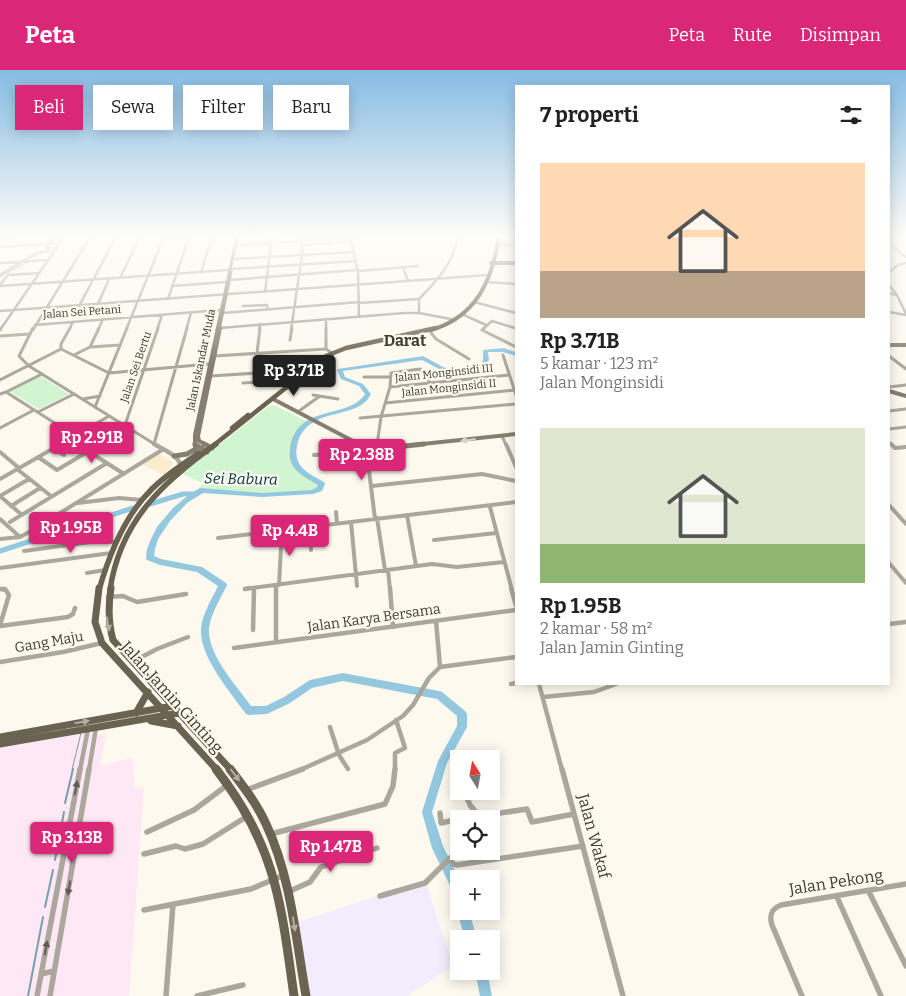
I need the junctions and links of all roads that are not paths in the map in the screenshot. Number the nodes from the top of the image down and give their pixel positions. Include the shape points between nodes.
1 (35, 280) edge
2 (89, 280) edge
3 (92, 280) edge
4 (108, 280) edge
5 (146, 280) edge
6 (174, 280) edge
7 (235, 280) edge
8 (266, 280) edge
9 (299, 280) edge
10 (359, 280) edge
11 (420, 280) edge
12 (438, 280) edge
13 (228, 281) junction
14 (408, 281) joint
15 (62, 282) junction
16 (485, 282) joint
17 (32, 284) junction
18 (515, 284) edge
19 (172, 286) junction
20 (359, 286) junction
21 (890, 286) edge
22 (1, 287) edge
23 (298, 290) junction
24 (265, 292) junction
25 (890, 293) edge
26 (225, 295) junction
27 (897, 295) junction
28 (168, 299) junction
29 (419, 299) junction
30 (138, 301) junction
31 (359, 302) junction
32 (474, 302) junction
33 (98, 304) junction
34 (79, 306) junction
35 (243, 306) dead end
36 (294, 307) junction
37 (46, 308) junction
38 (268, 309) junction
39 (14, 310) junction
40 (0, 311) edge
41 (221, 312) junction
42 (419, 312) junction
43 (890, 312) edge
44 (191, 313) junction
45 (515, 313) edge
46 (162, 315) junction
47 (906, 315) edge
48 (359, 316) junction
49 (464, 316) junction
50 (132, 317) junction
51 (326, 319) junction
52 (103, 320) junction
53 (456, 320) junction
54 (72, 322) junction
55 (292, 322) junction
56 (260, 324) junction
57 (486, 324) junction
58 (35, 325) junction
59 (218, 328) junction
60 (515, 328) dead end
61 (428, 329) junction
62 (0, 330) edge
63 (30, 334) junction
64 (0, 336) edge
65 (290, 340) dead end
66 (120, 345) junction
67 (890, 346) edge
68 (906, 346) edge
69 (515, 347) edge
70 (90, 348) junction
71 (61, 349) junction
72 (326, 350) junction
73 (259, 353) junction
74 (332, 353) junction
75 (503, 355) dead end
76 (74, 356) junction
77 (214, 356) junction
78 (890, 357) edge
79 (469, 359) dead end
80 (209, 364) junction
81 (29, 366) junction
82 (904, 366) edge
83 (176, 367) junction
84 (906, 369) edge
85 (144, 370) junction
86 (109, 373) junction
87 (42, 374) junction
88 (509, 375) junction
89 (210, 376) junction
90 (296, 376) junction
91 (364, 377) dead end
92 (389, 377) junction
93 (0, 380) edge
94 (242, 383) dead end
95 (206, 384) junction
96 (431, 384) junction
97 (906, 385) edge
98 (390, 387) junction
99 (890, 387) edge
100 (515, 390) joint
101 (890, 391) edge
102 (6, 392) junction
103 (0, 394) edge
104 (74, 394) junction
105 (313, 395) dead end
106 (100, 396) junction
107 (320, 396) junction
108 (906, 396) edge
109 (83, 399) junction
110 (273, 399) junction
111 (338, 399) dead end
112 (385, 403) junction
113 (515, 404) edge
114 (95, 407) junction
115 (906, 409) edge
116 (36, 411) junction
117 (299, 411) junction
118 (890, 411) edge
119 (109, 416) junction
120 (360, 418) dead end
121 (381, 418) junction
122 (125, 425) junction
123 (906, 427) edge
124 (0, 428) edge
125 (890, 429) edge
126 (515, 434) edge
127 (75, 436) junction
128 (502, 436) junction
129 (69, 439) junction
130 (890, 443) edge
131 (154, 444) junction
132 (196, 445) junction
133 (906, 447) edge
134 (54, 448) junction
135 (368, 449) junction
136 (377, 449) junction
137 (162, 450) junction
138 (205, 450) junction
139 (89, 451) junction
140 (0, 452) edge
141 (64, 455) dead end
142 (314, 455) dead end
143 (174, 456) junction
144 (38, 457) junction
145 (107, 462) junction
146 (515, 465) edge
147 (181, 467) junction
148 (18, 468) junction
149 (124, 474) junction
150 (0, 479) edge
151 (29, 479) junction
152 (515, 480) edge
153 (372, 486) junction
154 (40, 488) junction
155 (0, 496) edge
156 (52, 496) junction
157 (142, 500) junction
158 (515, 502) edge
159 (78, 503) junction
160 (11, 506) junction
161 (890, 506) edge
162 (490, 507) junction
163 (336, 512) dead end
164 (22, 515) junction
165 (407, 515) junction
166 (376, 518) junction
167 (0, 519) edge
168 (10, 522) dead end
169 (350, 522) junction
170 (337, 523) junction
171 (906, 524) edge
172 (310, 526) junction
173 (282, 529) junction
174 (496, 533) junction
175 (20, 537) junction
176 (218, 538) dead end
177 (0, 539) edge
178 (434, 540) dead end
179 (117, 542) junction
180 (126, 542) junction
181 (312, 550) dead end
182 (24, 551) dead end
183 (112, 553) junction
184 (504, 562) junction
185 (890, 564) edge
186 (416, 566) junction
187 (0, 568) edge
188 (105, 570) junction
189 (386, 570) junction
190 (87, 573) dead end
191 (355, 574) junction
192 (515, 579) edge
193 (509, 580) junction
194 (906, 583) edge
195 (278, 585) junction
196 (357, 586) dead end
197 (254, 588) junction
198 (0, 589) edge
199 (245, 589) dead end
200 (186, 594) dead end
201 (108, 597) junction
202 (515, 604) edge
203 (75, 608) dead end
204 (515, 608) edge
205 (436, 620) junction
206 (0, 622) edge
207 (906, 622) edge
208 (890, 624) edge
209 (393, 626) junction
210 (253, 630) dead end
211 (188, 637) dead end
212 (276, 642) junction
213 (102, 643) junction
214 (234, 648) dead end
215 (515, 657) edge
216 (0, 662) edge
217 (134, 662) junction
218 (440, 667) junction
219 (539, 685) edge
220 (613, 685) edge
221 (148, 692) junction
222 (543, 697) junction
223 (163, 708) junction
224 (176, 709) junction
225 (136, 713) junction
226 (169, 716) junction
227 (144, 720) junction
228 (396, 720) junction
229 (178, 726) junction
230 (330, 727) dead end
231 (92, 729) junction
232 (0, 737) edge
233 (0, 744) edge
234 (339, 756) junction
235 (348, 769) dead end
236 (228, 784) junction
237 (246, 790) junction
238 (440, 813) dead end
239 (500, 813) edge
240 (574, 814) junction
241 (248, 816) junction
242 (450, 821) edge
243 (147, 832) dead end
244 (270, 834) junction
245 (583, 846) junction
246 (377, 848) dead end
247 (144, 854) dead end
248 (73, 861) junction
249 (62, 863) junction
250 (284, 876) junction
251 (274, 880) junction
252 (906, 884) edge
253 (288, 892) junction
254 (869, 892) junction
255 (380, 896) dead end
256 (836, 897) junction
257 (173, 904) junction
258 (144, 910) dead end
259 (906, 966) edge
260 (54, 972) junction
261 (41, 974) junction
262 (243, 985) dead end
263 (38, 996) edge
264 (50, 996) edge
265 (166, 996) edge
266 (197, 996) edge
267 (294, 996) edge
268 (306, 996) edge
269 (623, 996) edge
270 (802, 996) edge
271 (881, 996) edge

1 - 17 street
2 - 15 street
3 - 34 street
4 - 33 street
5 - 30 street
6 - 19 street
7 - 13 street
8 - 24 street
9 - 23 street
10 - 20 street
11 - 14 street
12 - 29 street
13 - 19 street
13 - 26 main road, Jalan Iskandar Muda
14 - 20 street
15 - 17 street
15 - 37 street
16 - 18 street
16 - 32 main road
17 - 22 street
17 - 39 street
19 - 28 street
20 - 23 street
20 - 31 street
21 - 27 street
23 - 24 street
23 - 36 street
24 - 26 street
25 - 27 street
26 - 28 street
26 - 41 main road, Jalan Iskandar Muda
27 - 47 street
28 - 30 street
29 - 31 street
29 - 42 street
30 - 33 street
30 - 50 street
31 - 36 street
31 - 48 street
32 - 45 street
32 - 49 main road
33 - 34 street
34 - 37 street
35 - 38 street via 267,305
36 - 38 street
36 - 55 street
37 - 39 street
37 - 58 street
38 - 41 street
39 - 40 street
39 - 62 street
41 - 44 street, Jalan Sei Petani
41 - 59 main road, Jalan Iskandar Muda
42 - 48 street
42 - 53 street
43 - 47 street
44 - 46 street, Jalan Sei Petani
44 - 83 street
46 - 50 street, Jalan Sei Petani
46 - 85 street, Jalan Sei Bertu
48 - 51 street
49 - 53 main road
49 - 57 street
50 - 52 street, Jalan Sei Petani
50 - 66 street
51 - 55 street
51 - 72 street
52 - 54 street, Jalan Sei Petani
52 - 70 street
53 - 61 main road
54 - 58 street, Jalan Sei Petani
54 - 71 street
55 - 56 street
55 - 65 street
56 - 59 street
56 - 73 street
57 - 60 street via 493,321
57 - 69 street via 483,331
58 - 63 street
59 - 77 main road, Jalan Iskandar Muda
59 - 80 main road, Jalan Iskandar Muda
61 - 74 main road
61 - 79 street via 436,339
63 - 64 street
63 - 81 street via 19,353
66 - 70 street
66 - 86 street
67 - 68 main road
70 - 76 street
71 - 76 street
71 - 81 street
72 - 73 street
72 - 74 street
73 - 77 street
73 - 89 street via 258,372
74 - 90 main road
75 - 88 street
76 - 86 street
77 - 89 main road, Jalan Iskandar Muda
78 - 82 street
80 - 83 street
80 - 95 main road, Jalan Iskandar Muda
81 - 87 street
81 - 93 street
82 - 84 street
83 - 85 street
83 - 131 street
85 - 86 street
85 - 122 street, Jalan Sei Bertu
86 - 106 street
87 - 102 street
87 - 104 street
88 - 96 street, Jalan Monginsidi III
88 - 100 street, Jalan Monginsidi III
89 - 95 main road, Jalan Iskandar Muda
90 - 94 street
90 - 110 main road
90 - 138 main road
91 - 92 street
92 - 96 street via 394,372 420,369
92 - 98 street
95 - 132 main road, Jalan Iskandar Muda via 194,435
95 - 138 main road, Jalan Iskandar Muda via 198,436
96 - 98 street, Jalan Monginsidi III
97 - 99 street
98 - 112 street
100 - 112 street, Jalan Monginsidi II
101 - 108 main road
102 - 103 street
102 - 116 street
104 - 109 street
104 - 116 street
105 - 107 street
106 - 109 street
106 - 114 street
107 - 111 street
107 - 117 street
109 - 114 street
110 - 117 main road
110 - 138 main road
112 - 121 street
113 - 121 street
114 - 119 street
115 - 118 street
116 - 124 street
116 - 127 street
117 - 135 main road
119 - 122 street
119 - 127 street
120 - 121 street
121 - 136 street
122 - 131 street
123 - 125 street
126 - 128 main road
127 - 129 street
128 -> 136 main road
128 - 146 street
129 - 134 street
129 - 139 street
130 - 133 street via 895,448
131 - 137 street
132 - 138 main road
132 - 143 main road via 192,452
134 - 141 street
134 - 144 street
135 - 136 main road
135 - 142 street
135 - 153 street
137 - 143 street
137 - 149 street
138 - 143 street
138 - 147 main road, Jalan Jamin Ginting
138 - 180 main road, Jalan Jamin Ginting via 155,493
139 - 144 street via 57,470
139 - 145 street
140 - 148 street
143 - 147 street
144 - 148 street
145 - 149 street
145 - 156 street
147 - 157 main road, Jalan Jamin Ginting
148 - 150 street
148 - 151 street
149 - 159 street
151 - 154 street
151 - 155 street
152 - 153 street via 482,474
153 - 166 street
154 - 156 street
154 - 160 street
155 - 160 street
156 - 164 street
157 - 159 street via 119,498
157 - 179 main road, Jalan Jamin Ginting
158 - 162 street
159 - 175 street
160 - 164 street
161 - 171 street
162 - 165 street
162 - 174 street
163 - 170 street
164 - 168 street
165 - 166 street
165 - 186 street
166 - 169 street
166 - 189 street
167 - 175 street
169 - 170 street
169 - 191 street
170 - 172 street
172 - 173 street
172 - 181 street
173 - 176 street
173 - 195 street
174 - 178 street
174 - 184 street
175 - 177 street
179 - 180 main road
179 - 182 street via 91,542
179 - 183 main road, Jalan Jamin Ginting
180 - 201 main road, Jalan Jamin Ginting via 112,576
183 - 187 street
183 - 188 main road, Jalan Jamin Ginting
184 - 186 street via 457,567
184 - 193 street
185 - 194 street
186 - 189 street
188 - 190 street
188 - 213 main road, Jalan Jamin Ginting via 95,614
189 - 191 street
189 - 209 street
191 - 195 street
191 - 196 street
192 - 193 street
193 - 202 street
195 - 197 street
195 - 212 street
197 - 199 street
197 - 210 street
198 - 206 street via 5,589 9,595
200 - 201 street via 137,602 124,596
201 -> 217 main road, Jalan Jamin Ginting via 110,633
203 - 206 street via 68,617
204 - 205 street, Jalan Karya Bersama
205 - 209 street, Jalan Karya Bersama
205 - 218 street
207 - 208 street
209 - 212 street, Jalan Karya Bersama
211 - 217 street
212 - 214 street, Jalan Karya Bersama
213 - 216 street, Gang Maju
213 - 221 main road, Jalan Jamin Ginting
215 - 218 street
217 - 224 main road, Jalan Jamin Ginting
218 - 228 street via 413,704
219 - 222 street, Jalan Wakaf
220 - 222 street via 594,692
221 - 223 main road, Jalan Jamin Ginting
221 - 225 main road
222 - 240 street, Jalan Wakaf
223 - 224 main road
223 - 225 main road
223 - 226 main road, Jalan Jamin Ginting
224 - 226 main road
224 -> 237 main road, Jalan Jamin Ginting
232 -> 225 main road
226 - 227 main road
226 - 229 main road, Jalan Jamin Ginting
227 - 229 main road
227 - 231 main road
228 - 234 street
228 - 244 street via 405,748 395,753 396,773 385,804
229 - 236 main road, Jalan Jamin Ginting
230 - 234 street
231 - 233 main road
231 - 248 street
249 -> 231 street
234 - 235 street
234 - 237 street
236 - 241 main road, Jalan Jamin Ginting
236 - 243 street via 194,810
237 - 244 main road, Jalan Jamin Ginting
238 - 242 street via 441,823
239 - 240 street via 528,809 532,822
240 - 245 street, Jalan Wakaf
241 - 247 street via 203,844 185,850 176,846
241 - 251 main road, Jalan Jamin Ginting via 257,831
244 - 250 main road, Jalan Jamin Ginting
245 - 255 street via 456,865 450,858 427,882
245 - 269 street, Jalan Wakaf
246 - 253 street via 320,866 310,882
248 - 249 street
248 -> 260 street
261 -> 249 street
250 - 251 street
250 - 253 main road, Jalan Jamin Ginting
251 - 257 street via 243,891
251 - 267 main road, Jalan Jamin Ginting
252 - 254 street, Jalan Pekong
253 -> 268 main road, Jalan Jamin Ginting
254 - 256 street, Jalan Pekong
254 - 259 street
256 - 270 street, Jalan Pekong via 780,905 772,911 772,925
256 - 271 street
257 - 258 street
257 - 265 street
260 - 261 street
260 - 264 street
261 - 263 street
262 - 266 street

